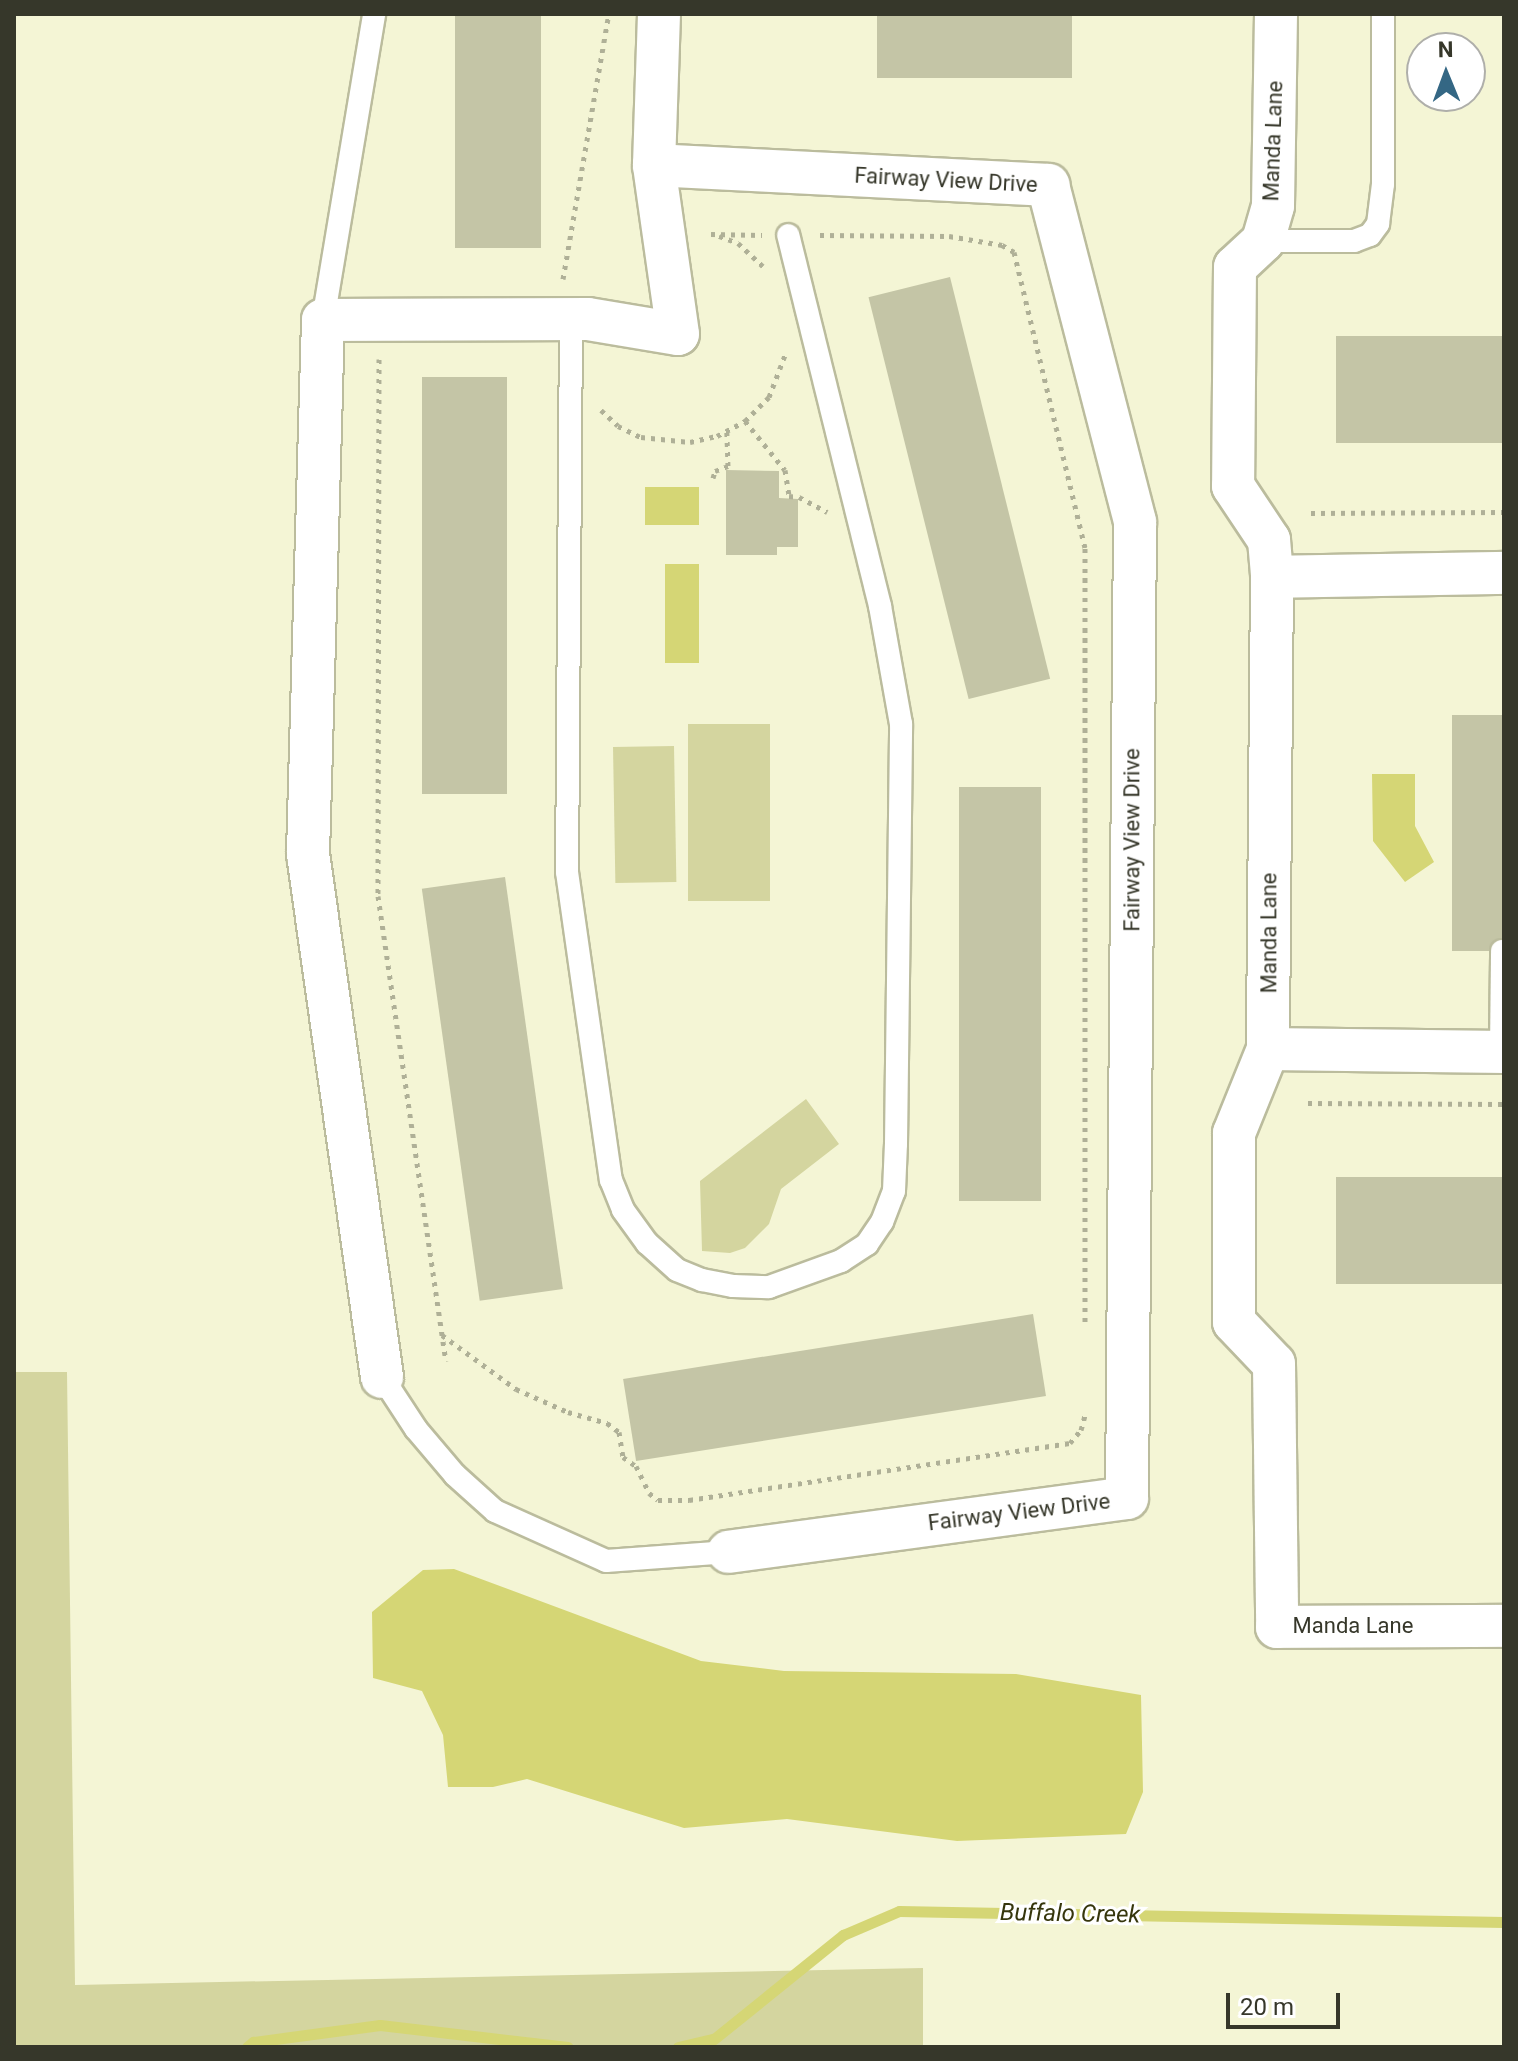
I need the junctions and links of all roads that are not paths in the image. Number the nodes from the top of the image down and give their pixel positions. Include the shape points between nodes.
1 (374, 14) edge
2 (659, 14) edge
3 (1276, 14) edge
4 (1383, 14) edge
5 (654, 165) junction
6 (788, 235) road end
7 (1263, 241) junction
8 (562, 319) junction
9 (323, 320) junction
10 (1504, 573) edge
11 (1272, 577) junction
12 (1502, 951) dead end
13 (1268, 1049) junction
14 (1503, 1052) edge
15 (382, 1377) joint
16 (729, 1552) joint
17 (1504, 1626) edge

1 - 9 lane
2 - 5 street
3 - 7 street, Manda Lane via 1273,206
4 - 7 lane via 1383,184 1378,224 1370,235 1354,241
5 - 8 street via 678,334
5 - 16 street, Fairway View Drive via 1048,185 1135,522 1127,1498
6 - 8 lane via 895,673 901,724 894,1191 867,1244 841,1261 769,1287 733,1286 677,1270 647,1243 623,1210 611,1180 567,872 570,383
7 - 11 street, Manda Lane via 1235,267 1233,486 1269,540
8 - 9 street
9 - 15 street via 308,854
10 - 11 street
11 - 13 street, Manda Lane
12 - 14 lane
13 - 14 street
13 - 17 street, Manda Lane via 1234,1133 1234,1322 1274,1364 1277,1627
15 - 16 lane via 416,1429 495,1511 606,1561

